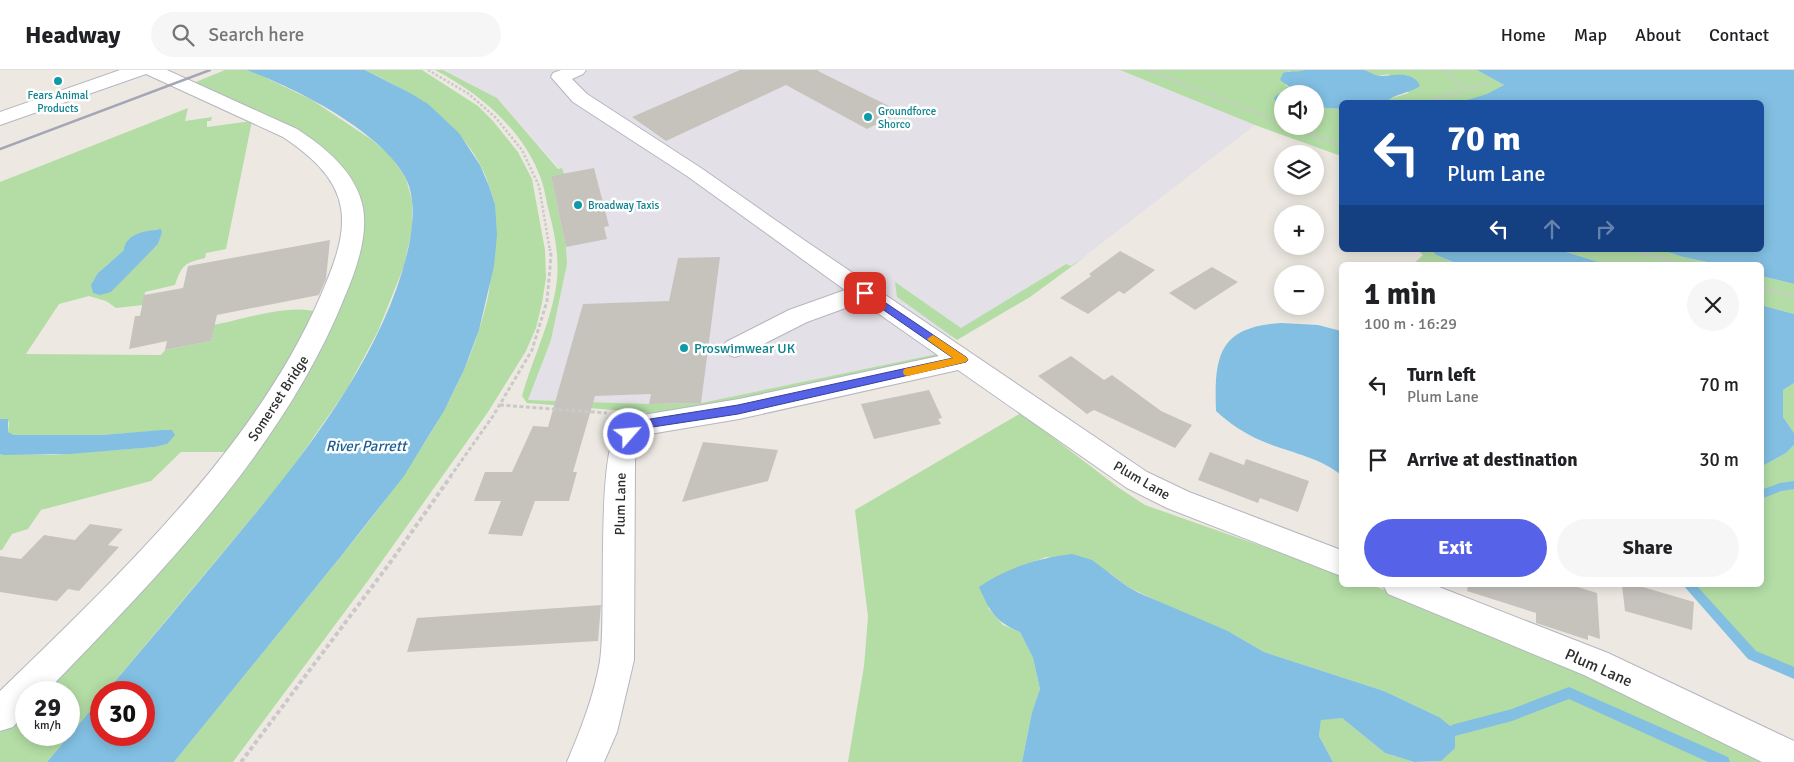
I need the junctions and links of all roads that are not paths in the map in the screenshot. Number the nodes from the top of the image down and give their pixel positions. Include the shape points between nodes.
1 (141, 70) edge
2 (577, 70) edge
3 (167, 77) edge
4 (0, 119) edge
5 (865, 293) junction
6 (735, 348) dead end
7 (962, 360) junction
8 (1339, 562) edge
9 (1404, 587) edge
10 (0, 715) edge
11 (1794, 759) edge
12 (585, 762) edge

1 - 4 street
2 - 5 street, Plum Lane via 560,77 580,98 694,172
3 - 10 street, Somerset Bridge via 290,133 331,166 347,191 352,208 344,266 311,346 284,393 237,458 123,590
5 - 6 street via 833,300
5 - 7 street, Plum Lane
7 - 8 street, Plum Lane via 1137,480 1178,500
7 - 12 street, Plum Lane via 738,410 644,425 629,434 621,460 617,660 599,732
9 - 11 street, Plum Lane via 1596,664

